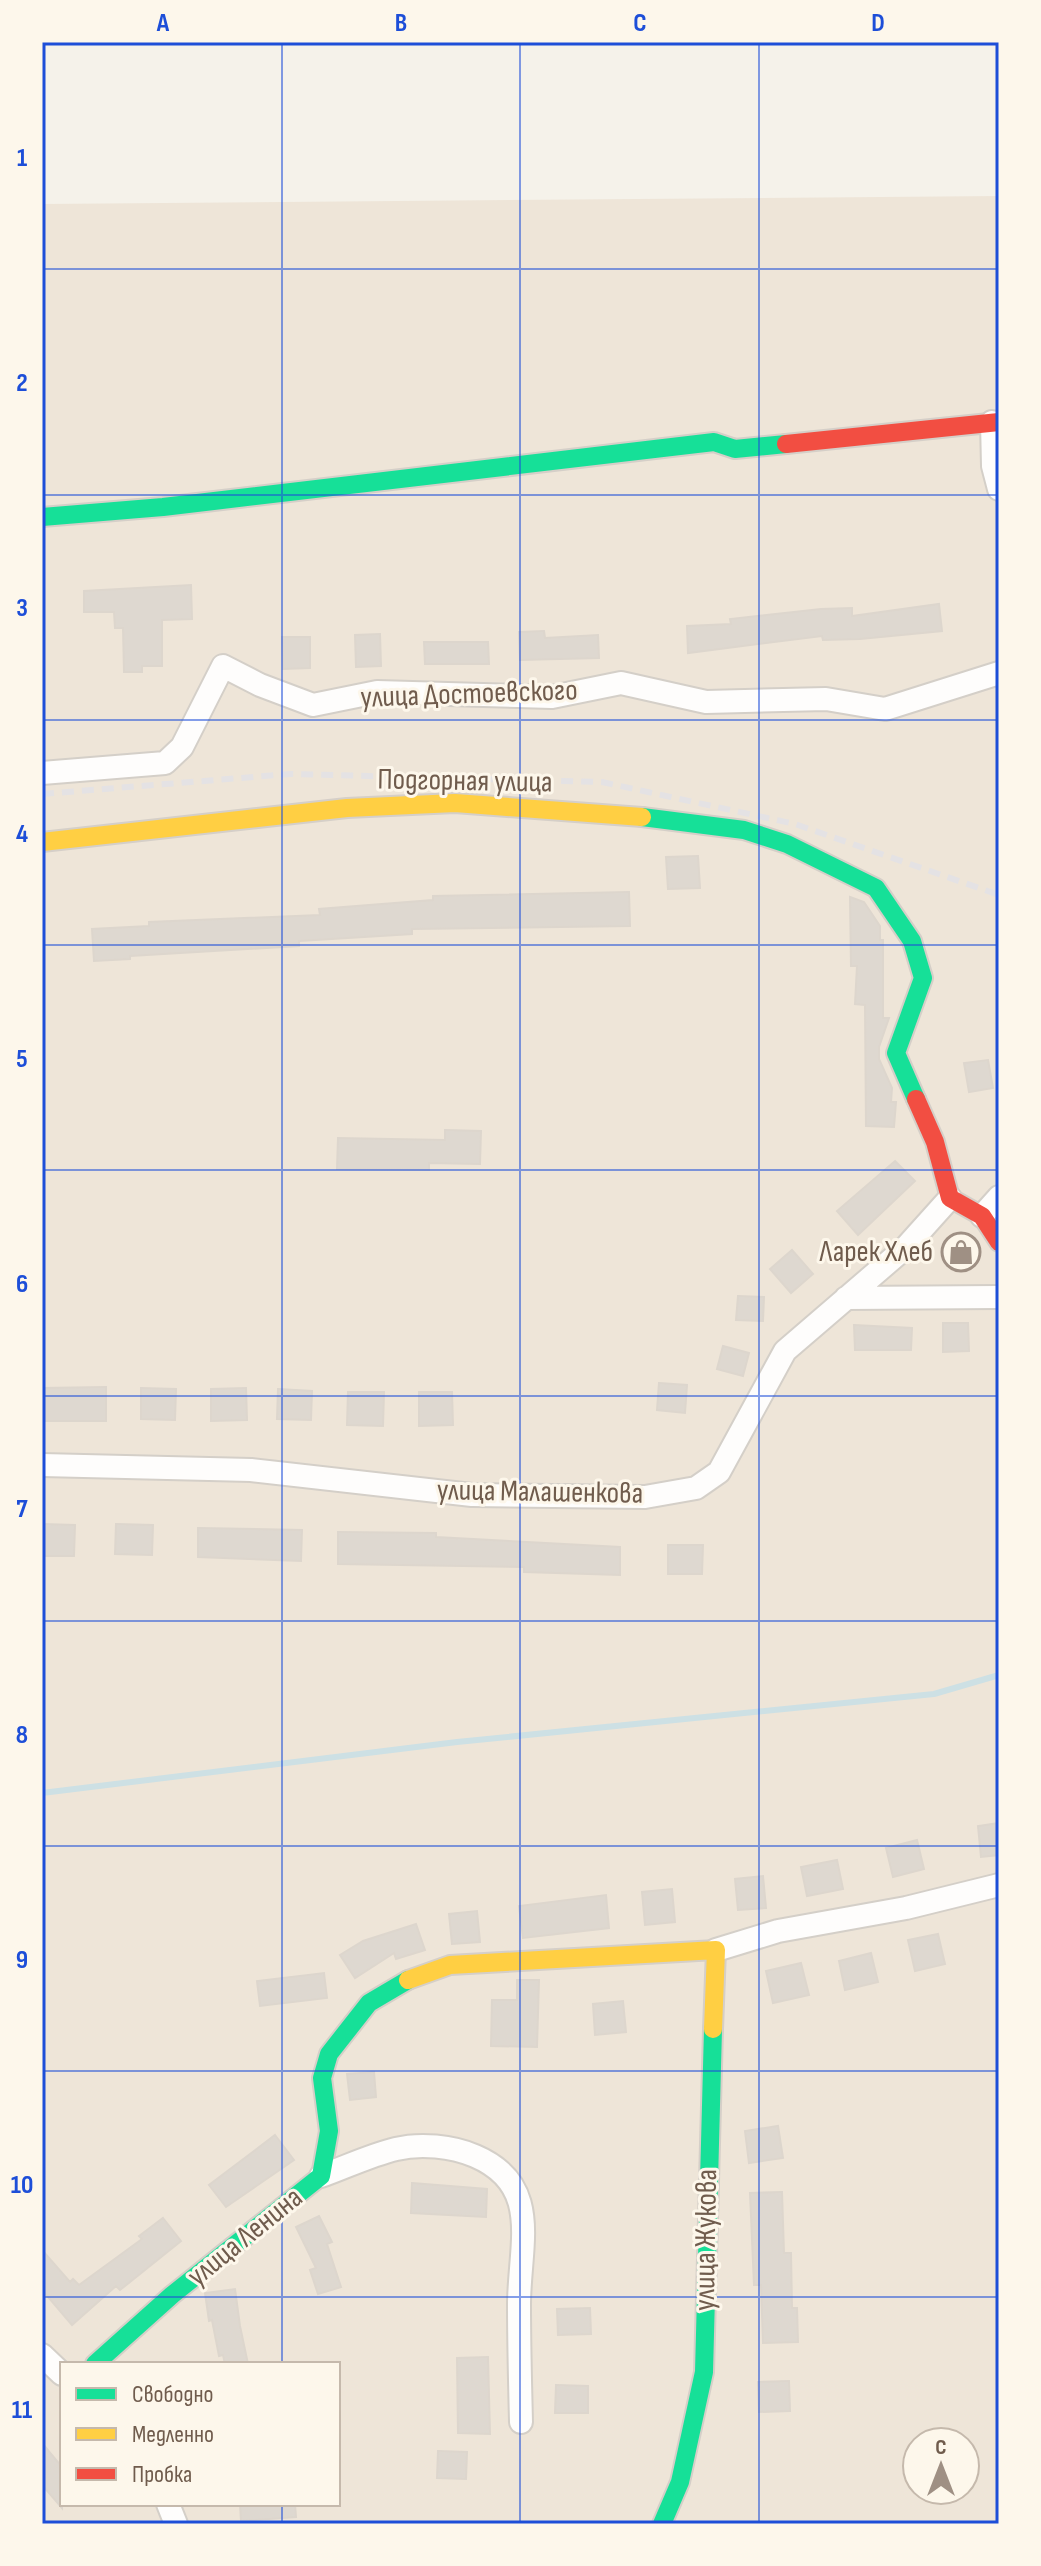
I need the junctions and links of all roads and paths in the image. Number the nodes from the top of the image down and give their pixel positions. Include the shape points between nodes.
1 (996, 422) edge
2 (999, 489) edge
3 (42, 517) edge
4 (999, 673) edge
5 (42, 773) edge
6 (42, 842) edge
7 (999, 1197) edge
8 (950, 1198) junction
9 (982, 1216) junction
10 (999, 1242) edge
11 (999, 1297) edge
12 (846, 1298) junction
13 (42, 1465) edge
14 (999, 1885) edge
15 (716, 1950) junction
16 (321, 2176) junction
17 (42, 2355) edge
18 (97, 2362) edge
19 (60, 2372) edge
20 (521, 2422) dead end
21 (662, 2524) edge

1 - 2 street via 993,466
1 - 3 street via 735,449 714,442
4 - 5 street, улица Достоевского via 885,709 826,699 706,702 621,683 552,697 377,692 313,705 223,666 182,747 165,763
6 - 8 street, Подгорная улица via 347,808 455,803 675,819 744,830 787,844 876,888 912,941 923,978 896,1053 935,1142
7 - 9 street
8 - 9 street
8 - 12 street, улица Малашенкова via 906,1247
9 - 10 street
11 - 12 street
12 - 13 street, улица Малашенкова via 785,1351 719,1472 696,1488 645,1497 472,1495 251,1470
14 - 15 street via 764,1934
15 - 16 street, улица Ленина via 450,1965 406,1981 369,2003 329,2054 322,2078 329,2131
15 - 21 street, улица Жукова via 704,2372 680,2482
16 - 18 street, улица Ленина
16 - 20 street via 398,2148 432,2146 498,2166 511,2181 523,2210
17 - 19 street

